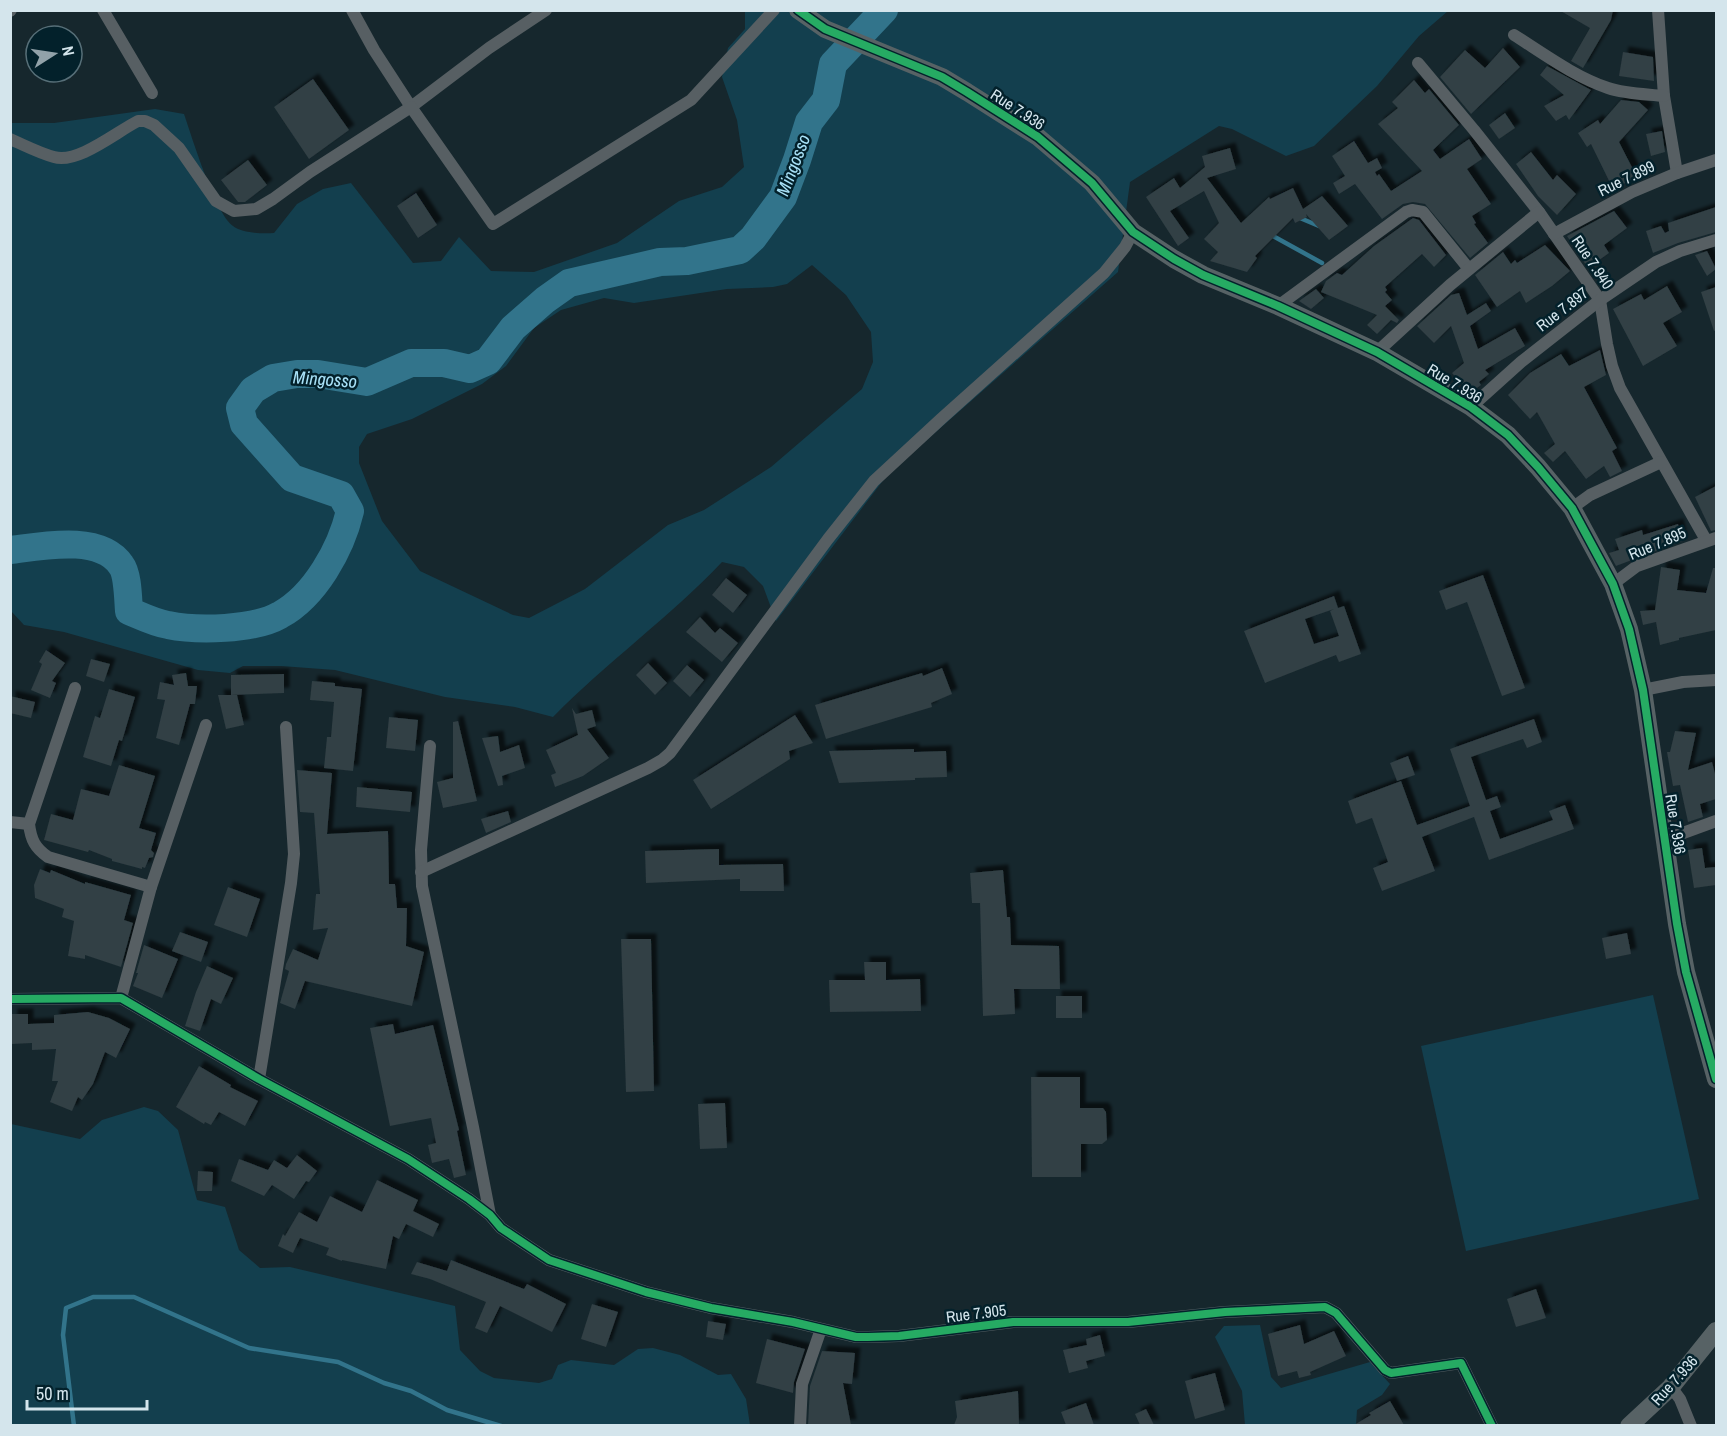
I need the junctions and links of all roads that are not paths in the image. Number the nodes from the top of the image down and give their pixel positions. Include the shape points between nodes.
1 (103, 10) edge
2 (352, 10) edge
3 (546, 10) edge
4 (774, 10) edge
5 (798, 10) edge
6 (1658, 10) edge
7 (1515, 35) dead end
8 (1418, 63) dead end
9 (152, 93) dead end
10 (1664, 96) junction
11 (411, 107) junction
12 (10, 139) edge
13 (1716, 160) edge
14 (1677, 172) junction
15 (1539, 212) junction
16 (1133, 232) junction
17 (1554, 234) junction
18 (1716, 240) edge
19 (1469, 269) junction
20 (1600, 300) junction
21 (1278, 306) junction
22 (1377, 352) junction
23 (1471, 407) junction
24 (1661, 462) junction
25 (1572, 508) junction
26 (1711, 539) edge
27 (1613, 584) junction
28 (1716, 680) edge
29 (75, 688) dead end
30 (1643, 690) junction
31 (206, 725) dead end
32 (286, 728) dead end
33 (430, 746) dead end
34 (1716, 821) edge
35 (10, 822) edge
36 (29, 824) junction
37 (1664, 840) junction
38 (421, 872) junction
39 (151, 887) junction
40 (121, 998) junction
41 (10, 999) edge
42 (1716, 1073) edge
43 (258, 1079) junction
44 (490, 1215) junction
45 (821, 1329) junction
46 (1716, 1331) edge
47 (1671, 1387) junction
48 (800, 1425) edge
49 (1492, 1425) edge
50 (1629, 1425) edge
51 (1691, 1425) edge

1 - 9 street
2 - 11 street
3 - 11 street
4 - 11 street via 692,99 493,224
5 - 16 street, Rue 7.936 via 825,29 942,77 1038,137 1092,183
6 - 10 street
7 - 10 street via 1568,69 1606,87
8 - 15 street, Rue 7.940
10 - 14 street
11 - 12 street via 256,209 234,211 216,201 179,148 145,121 138,121 72,156 56,158
13 - 14 street, Rue 7.899
14 - 17 street, Rue 7.899
15 - 17 street, Rue 7.940
15 - 19 street
16 - 21 street, Rue 7.936 via 1203,275
16 - 38 street via 1104,273 874,481 662,760
17 - 20 street, Rue 7.940
18 - 20 street, Rue 7.897 via 1656,262
19 - 21 street via 1423,212 1412,210
19 - 22 street
20 - 23 street, Rue 7.897
20 - 24 street, Rue 7.940 via 1620,388
21 - 22 street, Rue 7.936
22 - 23 street, Rue 7.936
23 - 25 street, Rue 7.936 via 1508,435
24 - 25 street via 1590,495
24 - 26 street, Rue 7.940
25 - 27 street, Rue 7.936
26 - 27 street, Rue 7.895 via 1637,566
27 - 30 street, Rue 7.936 via 1629,629
28 - 30 street
29 - 36 street
30 - 37 street, Rue 7.936
31 - 39 street
32 - 43 street via 294,854
33 - 38 street
34 - 37 street
35 - 36 street
36 - 39 street via 37,849 48,857
37 - 42 street, Rue 7.936 via 1686,972
38 - 44 street
39 - 40 street
40 - 41 street
40 - 43 street, Rue 7.905
43 - 44 street, Rue 7.905 via 408,1159
44 - 45 street, Rue 7.905 via 501,1228 549,1260 711,1308
45 - 48 street via 802,1384
45 - 49 street, Rue 7.905 via 856,1337 899,1336 1013,1322 1128,1322 1325,1307 1336,1313 1391,1373 1461,1363
46 - 47 street, Rue 7.936
47 - 50 street, Rue 7.936
47 - 51 street

